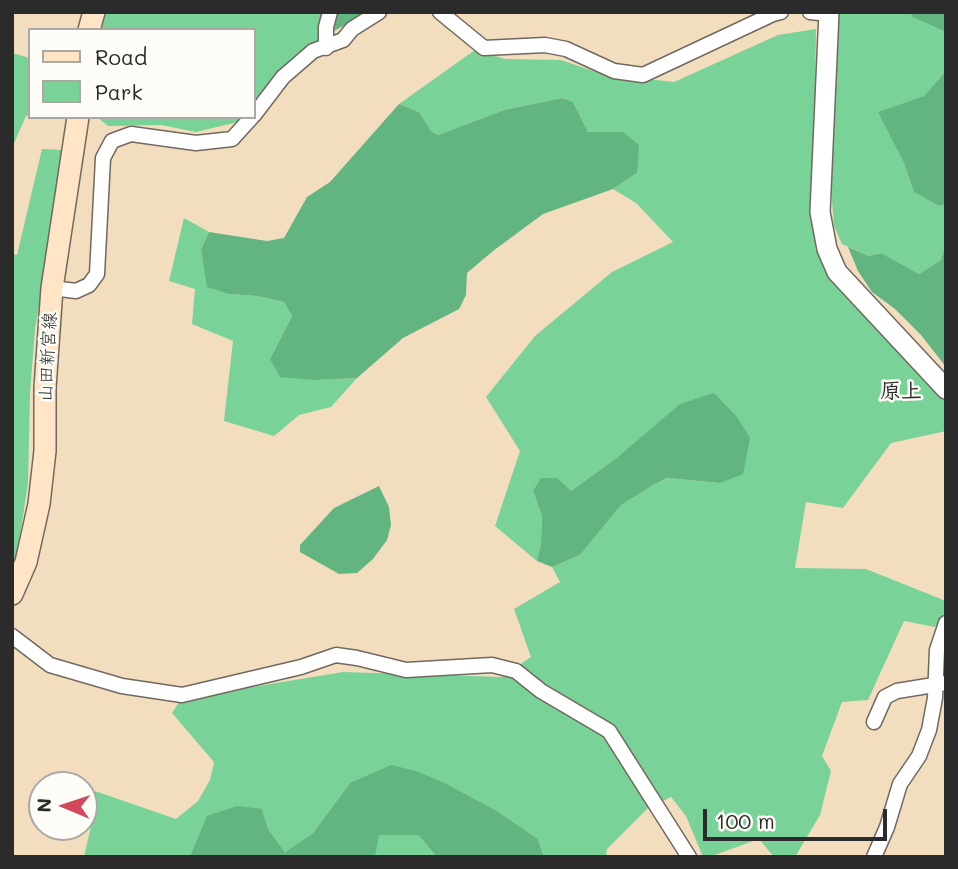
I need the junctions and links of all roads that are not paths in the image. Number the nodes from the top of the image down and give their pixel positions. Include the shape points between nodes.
1 (330, 12) edge
2 (379, 12) edge
3 (440, 12) edge
4 (781, 12) edge
5 (822, 13) edge
6 (326, 48) junction
7 (256, 112) edge
8 (78, 119) edge
9 (250, 119) edge
10 (52, 288) junction
11 (946, 389) edge
12 (12, 594) edge
13 (946, 623) edge
14 (12, 636) edge
15 (941, 684) edge
16 (874, 722) dead end
17 (689, 857) edge
18 (874, 857) edge

1 - 6 street
2 - 6 street
3 - 4 street via 485,48 545,45 614,71 643,75
5 - 11 street via 820,212 827,249 837,272
6 - 7 street via 313,51 283,77
8 - 10 main road, 山田新宮線
9 - 10 street via 232,139 196,143 131,134 112,141 103,159 97,274 89,285 76,291
10 - 12 main road, 山田新宮線 via 39,504 26,562
13 - 15 street via 937,650
14 - 17 street via 50,665 122,686 181,695 336,655 406,670 492,665 516,671 609,731
15 - 16 street via 885,697
15 - 18 street via 919,756 900,784

